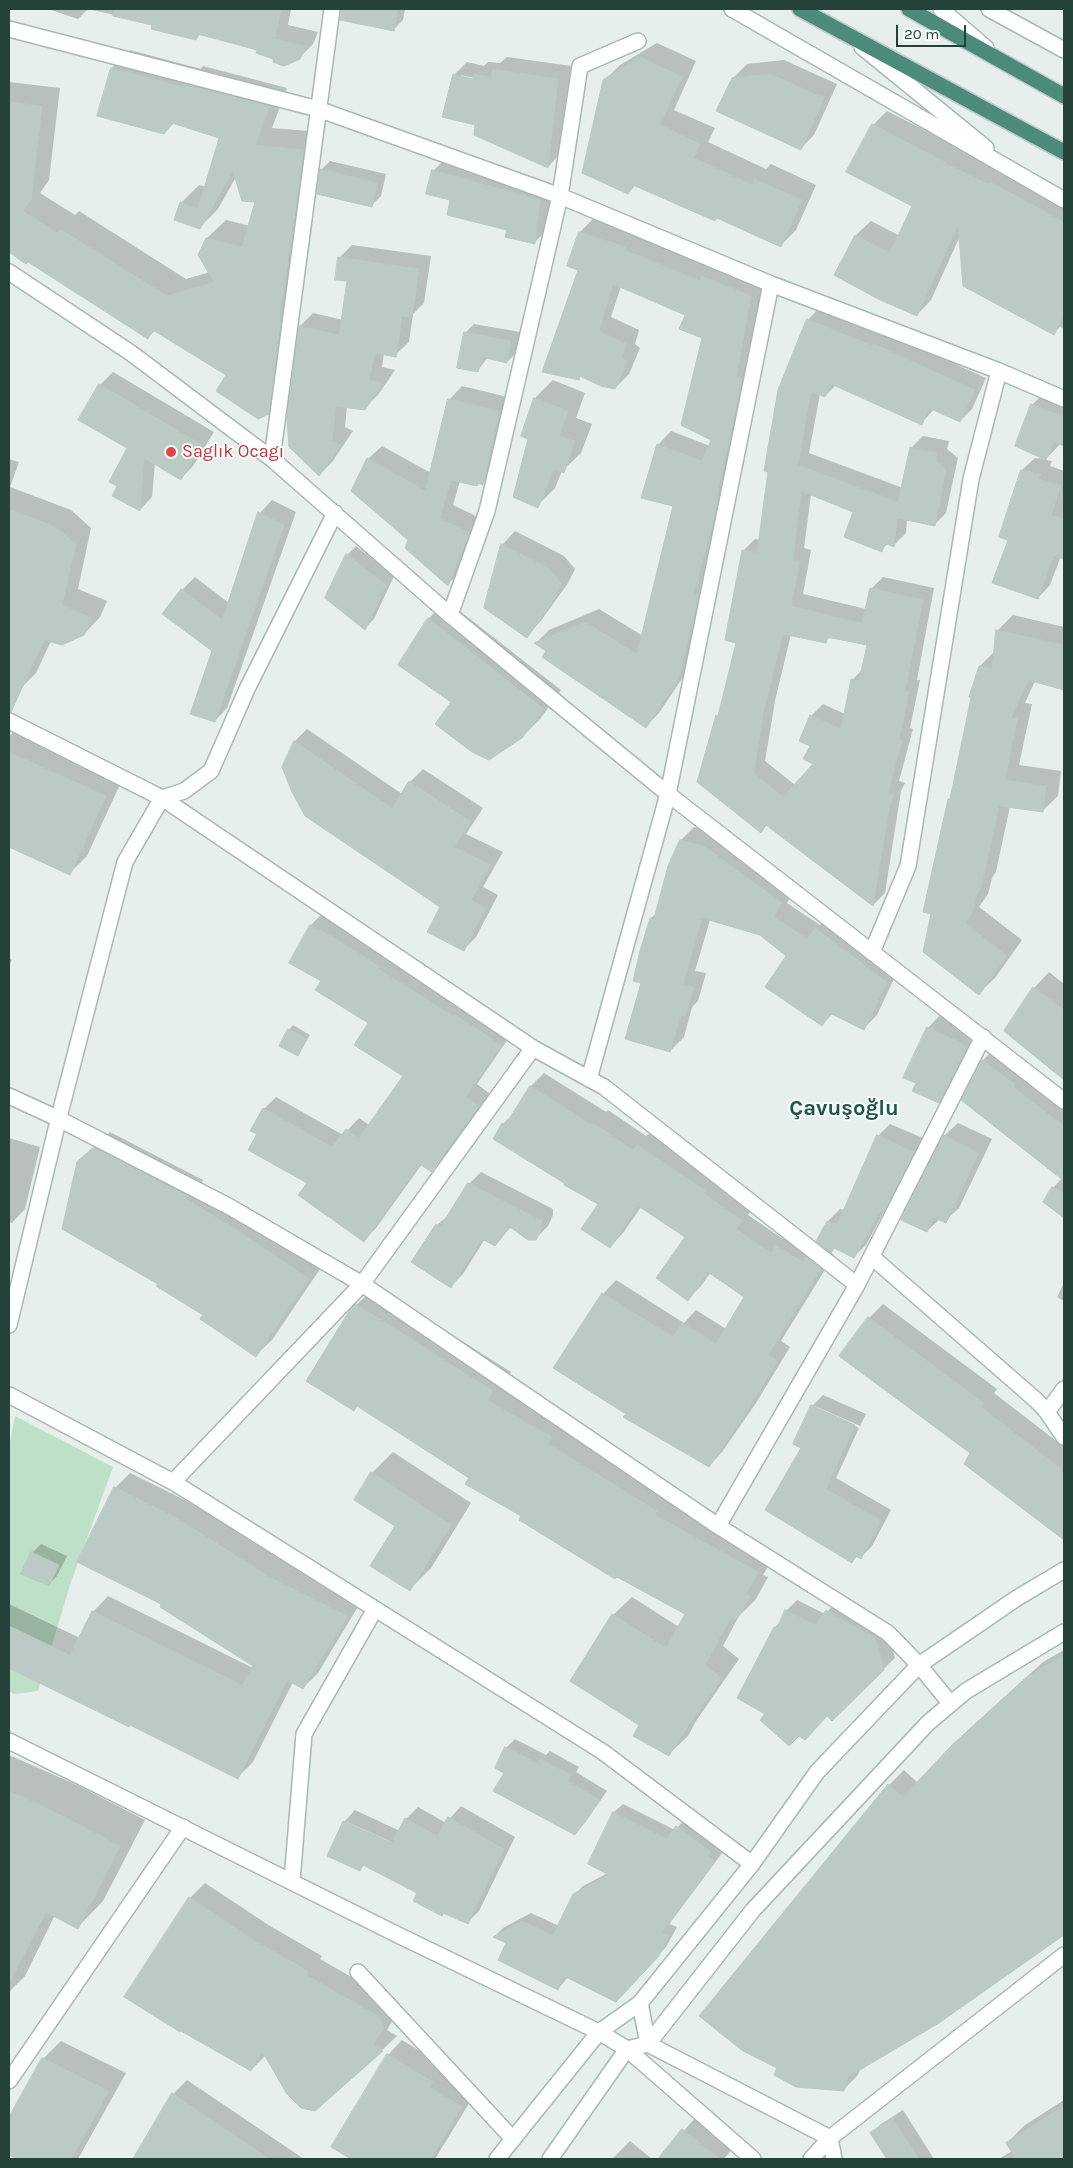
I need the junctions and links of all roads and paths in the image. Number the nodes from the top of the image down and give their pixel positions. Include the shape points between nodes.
1 (332, 9) edge
2 (732, 9) edge
3 (800, 9) edge
4 (909, 9) edge
5 (941, 9) edge
6 (989, 9) edge
7 (9, 30) edge
8 (844, 32) junction
9 (638, 41) dead end
10 (1064, 50) edge
11 (998, 59) junction
12 (1064, 96) edge
13 (318, 110) junction
14 (1064, 152) edge
15 (1022, 178) junction
16 (560, 196) junction
17 (1064, 200) edge
18 (9, 272) edge
19 (771, 284) junction
20 (999, 371) junction
21 (1064, 399) edge
22 (272, 459) junction
23 (335, 513) junction
24 (450, 615) junction
25 (9, 721) edge
26 (668, 794) junction
27 (162, 798) junction
28 (872, 952) junction
29 (983, 1037) junction
30 (533, 1048) junction
31 (589, 1079) junction
32 (9, 1096) edge
33 (1064, 1101) edge
34 (59, 1118) junction
35 (872, 1257) junction
36 (362, 1284) junction
37 (857, 1285) junction
38 (9, 1325) edge
39 (1064, 1389) edge
40 (9, 1395) edge
41 (1047, 1412) junction
42 (1064, 1437) edge
43 (173, 1482) junction
44 (718, 1526) junction
45 (1064, 1570) edge
46 (375, 1609) junction
47 (1064, 1632) edge
48 (919, 1665) junction
49 (950, 1703) junction
50 (9, 1741) edge
51 (183, 1827) junction
52 (752, 1864) junction
53 (292, 1882) junction
54 (1064, 1956) edge
55 (358, 1972) dead end
56 (640, 2003) junction
57 (598, 2032) junction
58 (648, 2044) junction
59 (628, 2049) junction
60 (14, 2063) edge
61 (9, 2080) edge
62 (830, 2138) junction
63 (514, 2139) junction
64 (497, 2159) edge
65 (550, 2159) edge
66 (753, 2159) edge
67 (811, 2159) edge
68 (834, 2159) edge

1 - 13 street
2 - 15 street
3 - 8 highway
4 - 11 highway
5 - 11 street
6 - 10 street
7 - 13 street
8 - 14 highway
8 - 15 street
9 - 16 street via 580,66
11 - 12 highway
13 - 16 street
13 - 22 street
15 - 17 street
16 - 19 street
16 - 24 street via 486,512
18 - 22 street via 131,353
19 - 20 street
19 - 26 street
20 - 21 street
20 - 28 street via 970,479 908,866
22 - 23 street
23 - 24 street
23 - 27 street via 247,689 211,770 184,791
24 - 26 street
25 - 27 street
26 - 28 street
26 - 31 street
27 - 30 street
27 - 34 street via 125,862
28 - 29 street
29 - 33 street
29 - 35 street
30 - 31 street
30 - 36 street
31 - 37 street via 604,1087
32 - 34 street
34 - 36 street via 230,1207
34 - 38 street
35 - 37 street
35 - 41 street
36 - 43 street
36 - 44 street
37 - 44 street
39 - 41 street
40 - 43 street
41 - 42 street
43 - 46 street
44 - 48 street via 888,1633
45 - 48 street
46 - 52 street via 602,1752
46 - 53 street via 304,1734
47 - 49 street
48 - 49 street
48 - 52 street via 817,1772
49 - 58 street via 753,1910
50 - 51 street
51 - 53 street
51 - 60 street
52 - 56 street
53 - 57 street
54 - 62 street
55 - 63 street
56 - 57 street
56 - 58 street
57 - 59 street
57 - 63 street
58 - 59 street
58 - 62 street
59 - 65 street
59 - 66 street
60 - 61 street
62 - 67 street
62 - 68 street
63 - 64 street

